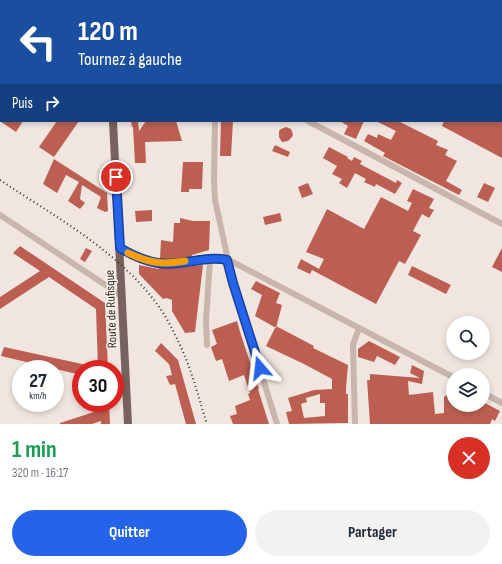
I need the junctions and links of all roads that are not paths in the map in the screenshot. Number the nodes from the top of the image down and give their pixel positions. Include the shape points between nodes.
1 (114, 122) edge
2 (215, 122) edge
3 (310, 122) edge
4 (0, 215) edge
5 (502, 224) edge
6 (120, 248) junction
7 (210, 258) junction
8 (227, 260) junction
9 (122, 296) junction
10 (360, 328) junction
11 (207, 345) dead end
12 (446, 373) edge
13 (490, 397) edge
14 (502, 403) edge
15 (128, 424) edge
16 (277, 424) edge
17 (355, 424) edge

1 - 6 main road, Route de Rufisque
2 - 8 street via 214,182
3 - 5 street
4 - 9 street
6 - 7 street via 142,259 159,263
6 - 9 main road, Route de Rufisque
7 - 8 street
7 - 11 street via 206,306
8 - 10 street
8 - 16 street
9 - 15 main road, Route de Rufisque
10 - 12 street
10 - 17 street via 353,345
13 - 14 street

